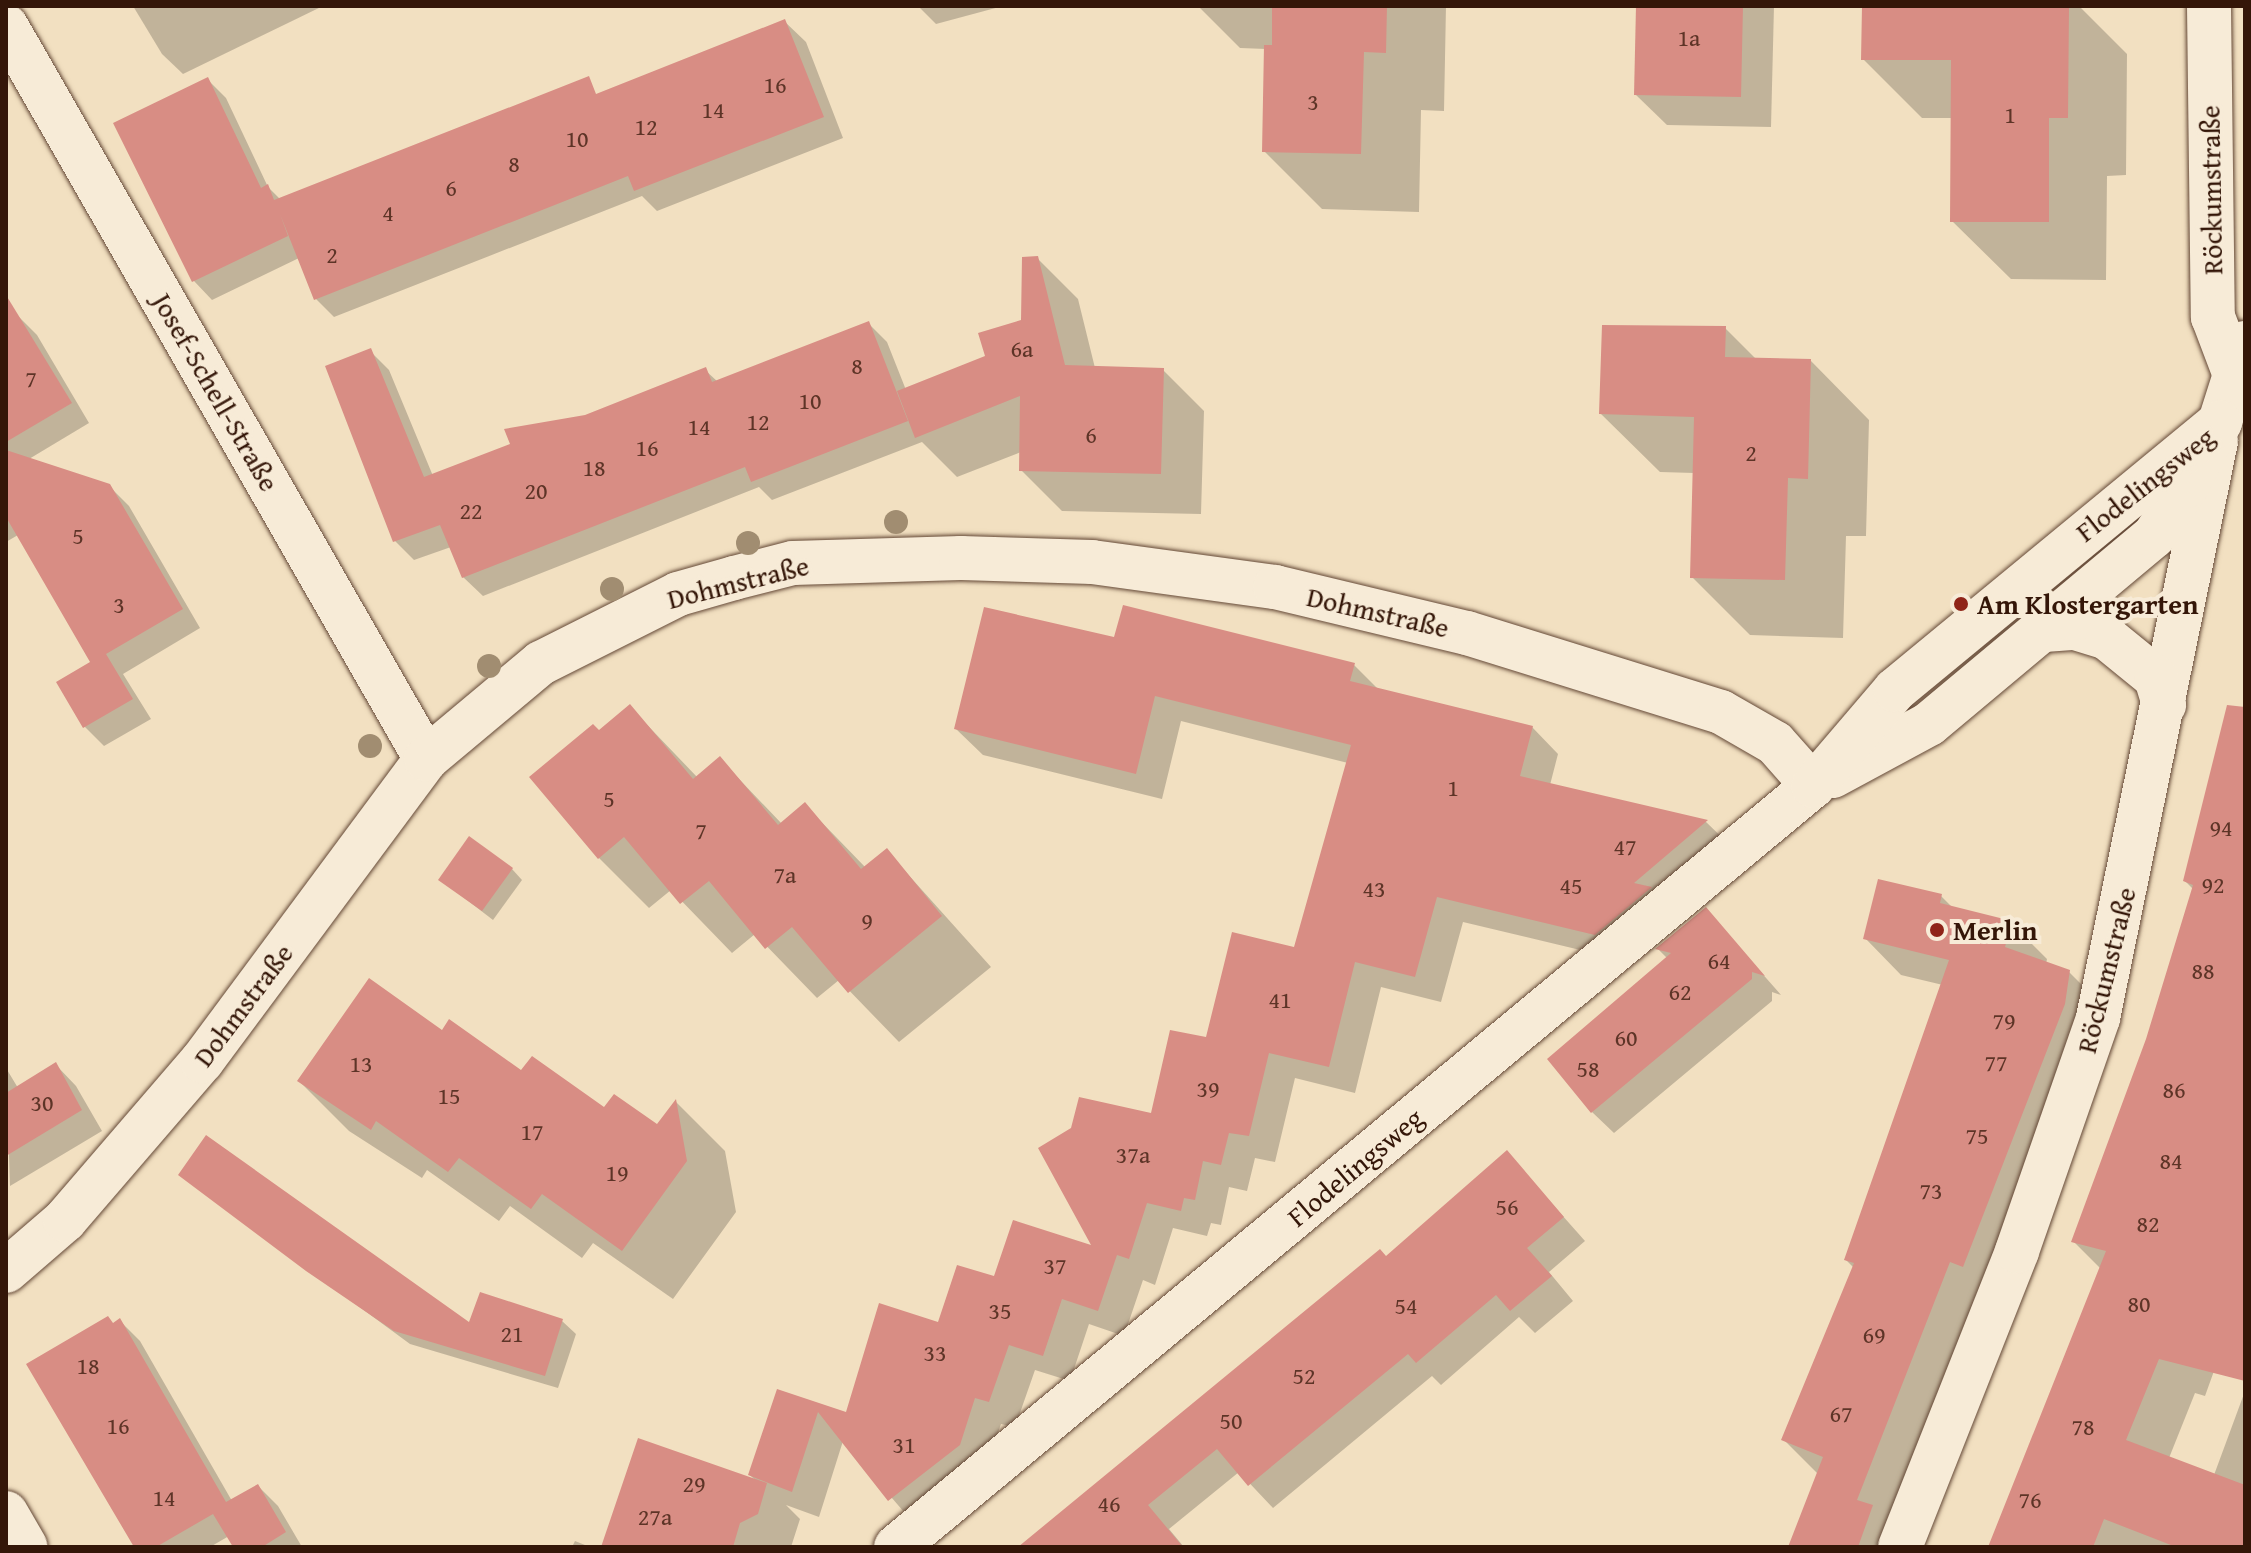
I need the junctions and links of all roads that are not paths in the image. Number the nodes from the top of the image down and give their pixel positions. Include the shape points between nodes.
1 (2209, 6) edge
2 (6, 26) edge
3 (2242, 364) edge
4 (2220, 422) junction
5 (2044, 630) junction
6 (2164, 705) junction
7 (426, 759) junction
8 (1813, 786) junction
9 (6, 1271) edge
10 (6, 1513) edge
11 (26, 1547) edge
12 (896, 1547) edge
13 (1900, 1547) edge

1 - 3 street, Röckumstraße via 2213,317
2 - 7 street, Josef-Schell-Straße
3 - 4 street, Röckumstraße
4 - 5 street, Flodelingsweg via 2154,536
4 - 6 street, Röckumstraße
4 - 8 street, Flodelingsweg via 1895,690
5 - 6 street via 2075,628 2107,638 2156,678
5 - 8 street, Flodelingsweg via 1929,724
6 - 13 street, Röckumstraße via 2098,1018 2017,1251
7 - 8 street, Dohmstraße via 541,663 678,594 793,563 961,558 1176,571 1275,587 1444,627 1721,712 1775,743
7 - 9 street, Dohmstraße via 202,1061 65,1220
8 - 12 street, Flodelingsweg
10 - 11 street

